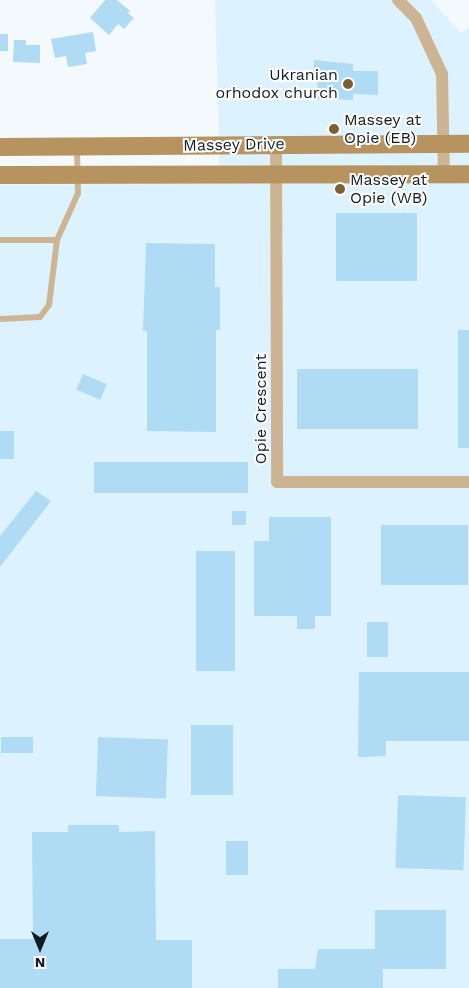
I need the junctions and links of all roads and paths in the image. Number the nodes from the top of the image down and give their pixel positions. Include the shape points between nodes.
1 (398, 0) edge
2 (276, 144) junction
3 (443, 144) junction
4 (469, 144) edge
5 (0, 147) edge
6 (77, 147) junction
7 (78, 174) junction
8 (276, 174) junction
9 (444, 174) junction
10 (469, 174) edge
11 (0, 175) edge
12 (0, 240) edge
13 (57, 240) junction
14 (0, 319) edge
15 (469, 482) edge

1 - 3 street via 416,18 442,74
2 - 3 street, Massey Drive
2 - 6 street, Massey Drive
2 - 8 street, Opie Crescent
3 - 4 street, Massey Drive
3 - 9 street
5 - 6 street, Massey Drive
6 - 7 lane
7 - 8 street, Massey Drive
7 - 11 street, Massey Drive
7 - 13 lane via 78,193
8 - 9 street, Massey Drive
8 - 15 street, Opie Crescent via 277,482
9 - 10 street, Massey Drive
12 - 13 lane
13 - 14 lane via 49,305 45,312 40,317

